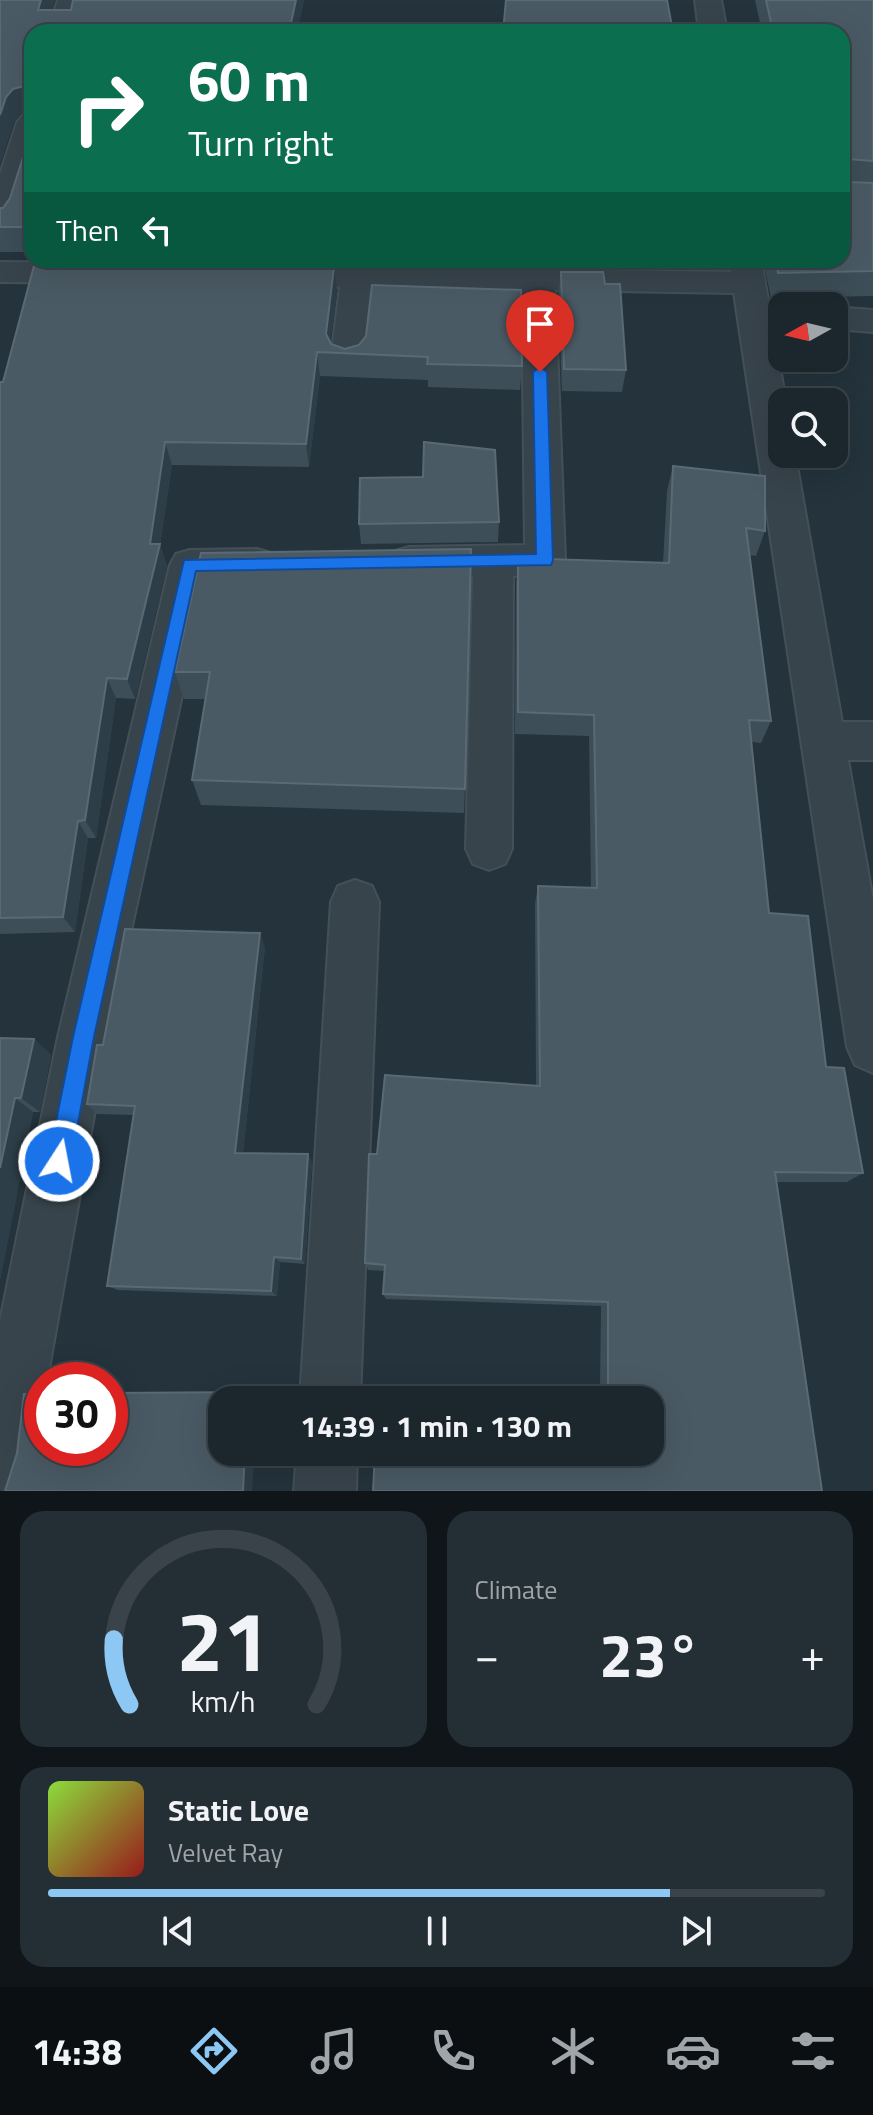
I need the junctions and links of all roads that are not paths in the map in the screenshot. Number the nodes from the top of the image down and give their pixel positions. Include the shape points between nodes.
1 (71, 0) edge
2 (708, 0) edge
3 (64, 24) edge
4 (712, 24) edge
5 (24, 147) edge
6 (0, 222) edge
7 (0, 272) edge
8 (125, 273) edge
9 (249, 275) edge
10 (358, 277) junction
11 (538, 278) junction
12 (757, 292) edge
13 (848, 319) edge
14 (873, 321) edge
15 (348, 358) dead end
16 (493, 561) junction
17 (365, 563) edge
18 (285, 564) edge
19 (822, 741) junction
20 (873, 741) edge
21 (489, 849) dead end
22 (355, 902) dead end
23 (871, 1024) edge
24 (331, 1386) edge
25 (326, 1466) edge
26 (0, 1472) edge
27 (325, 1491) edge

1 - 3 street
2 - 4 street
5 - 6 street
7 - 8 street
9 - 10 street
10 - 11 street
10 - 15 street
11 - 12 street
11 - 16 street via 545,560
12 - 19 street
13 - 14 street
16 - 17 street
16 - 21 street
18 - 26 street via 190,565 83,1037
19 - 20 street
19 - 23 street
22 - 24 street
25 - 27 street

